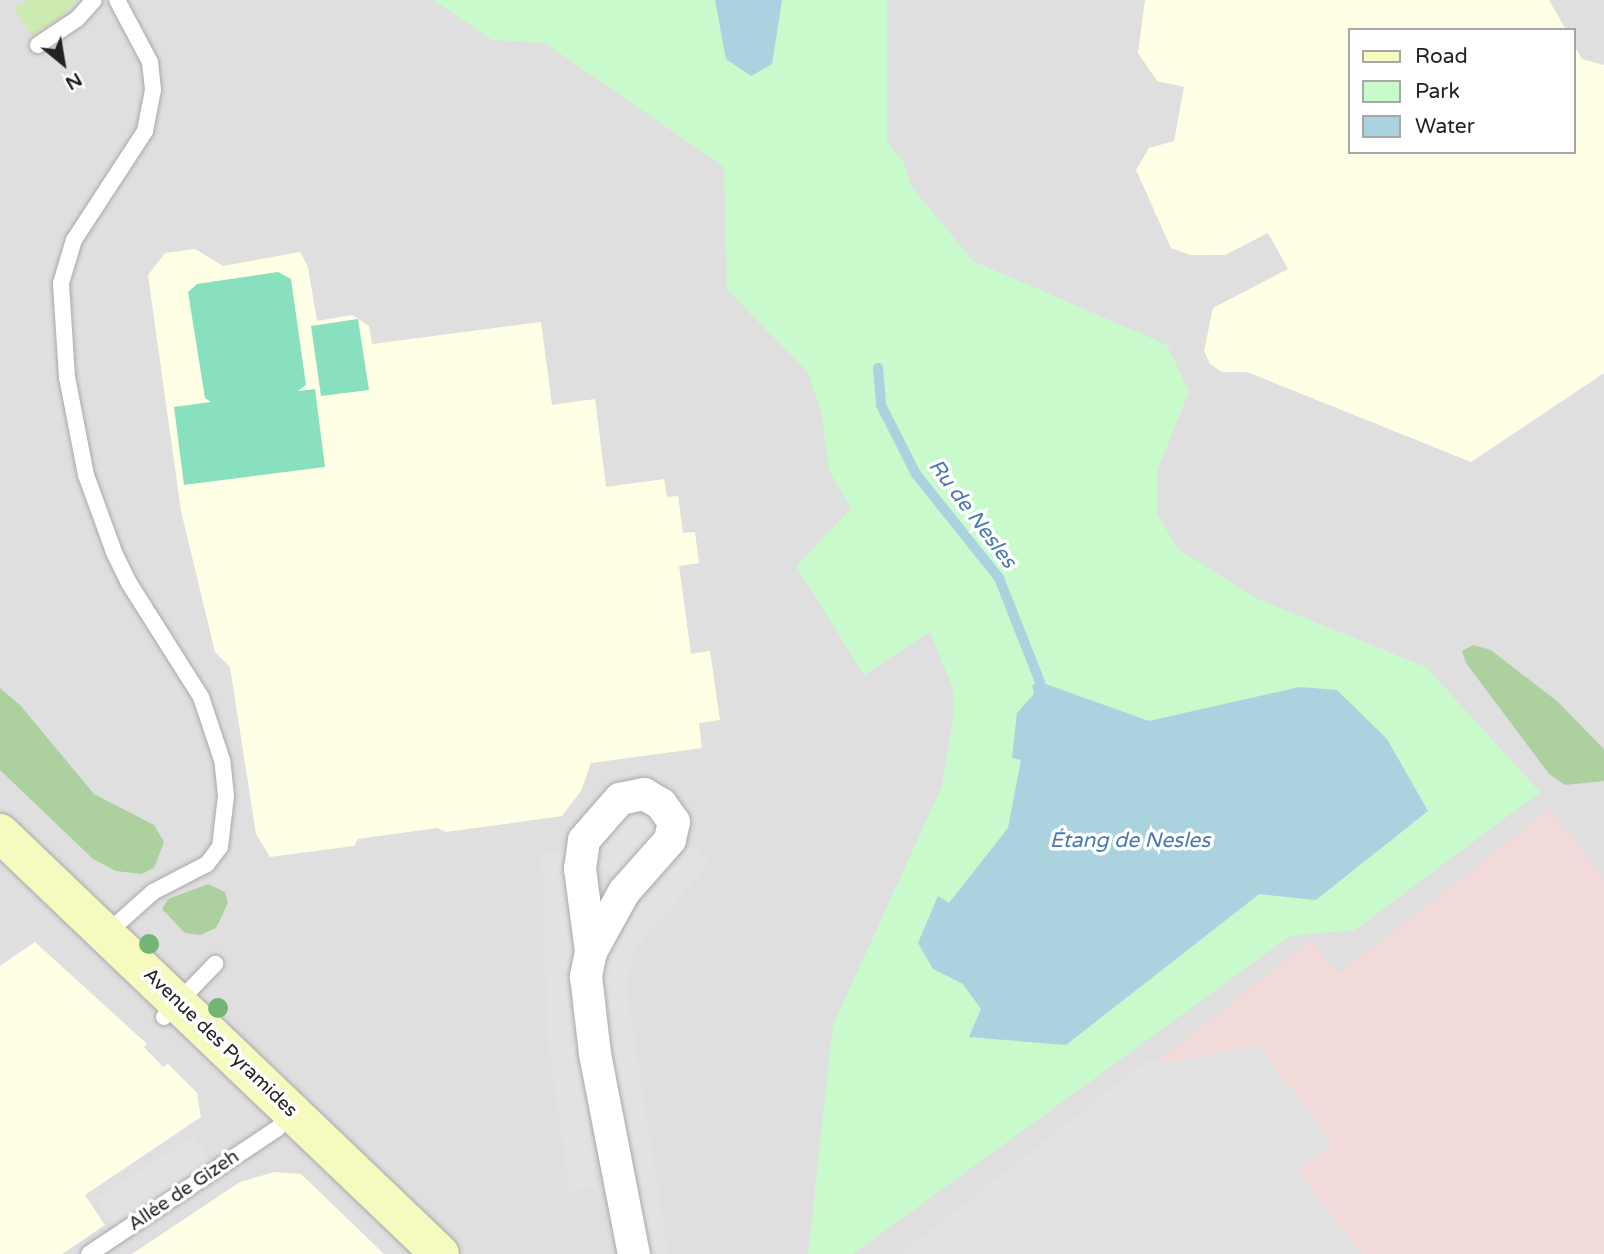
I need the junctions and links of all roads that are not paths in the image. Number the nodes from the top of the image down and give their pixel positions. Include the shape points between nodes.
1 (94, 0) edge
2 (117, 0) edge
3 (38, 45) dead end
4 (0, 833) edge
5 (0, 860) edge
6 (106, 935) junction
7 (591, 952) dead end
8 (215, 964) dead end
9 (171, 1010) junction
10 (278, 1128) junction
11 (89, 1254) edge
12 (411, 1254) edge
13 (440, 1254) edge
14 (634, 1254) edge

1 - 3 lane via 77,19
2 - 6 lane via 150,62 153,90 145,131 74,240 61,283 67,377 86,475 114,552 201,696 222,760 226,796 220,847 207,864 143,899
4 - 6 main road, Avenue des Pyramides
5 - 9 main road, Avenue des Pyramides
6 - 9 main road, Avenue des Pyramides
7 - 14 street via 586,976 589,1018
8 - 9 lane
9 - 10 main road, Avenue des Pyramides
9 - 13 main road, Avenue des Pyramides
10 - 11 lane, Allée de Gizeh
10 - 12 main road, Avenue des Pyramides

